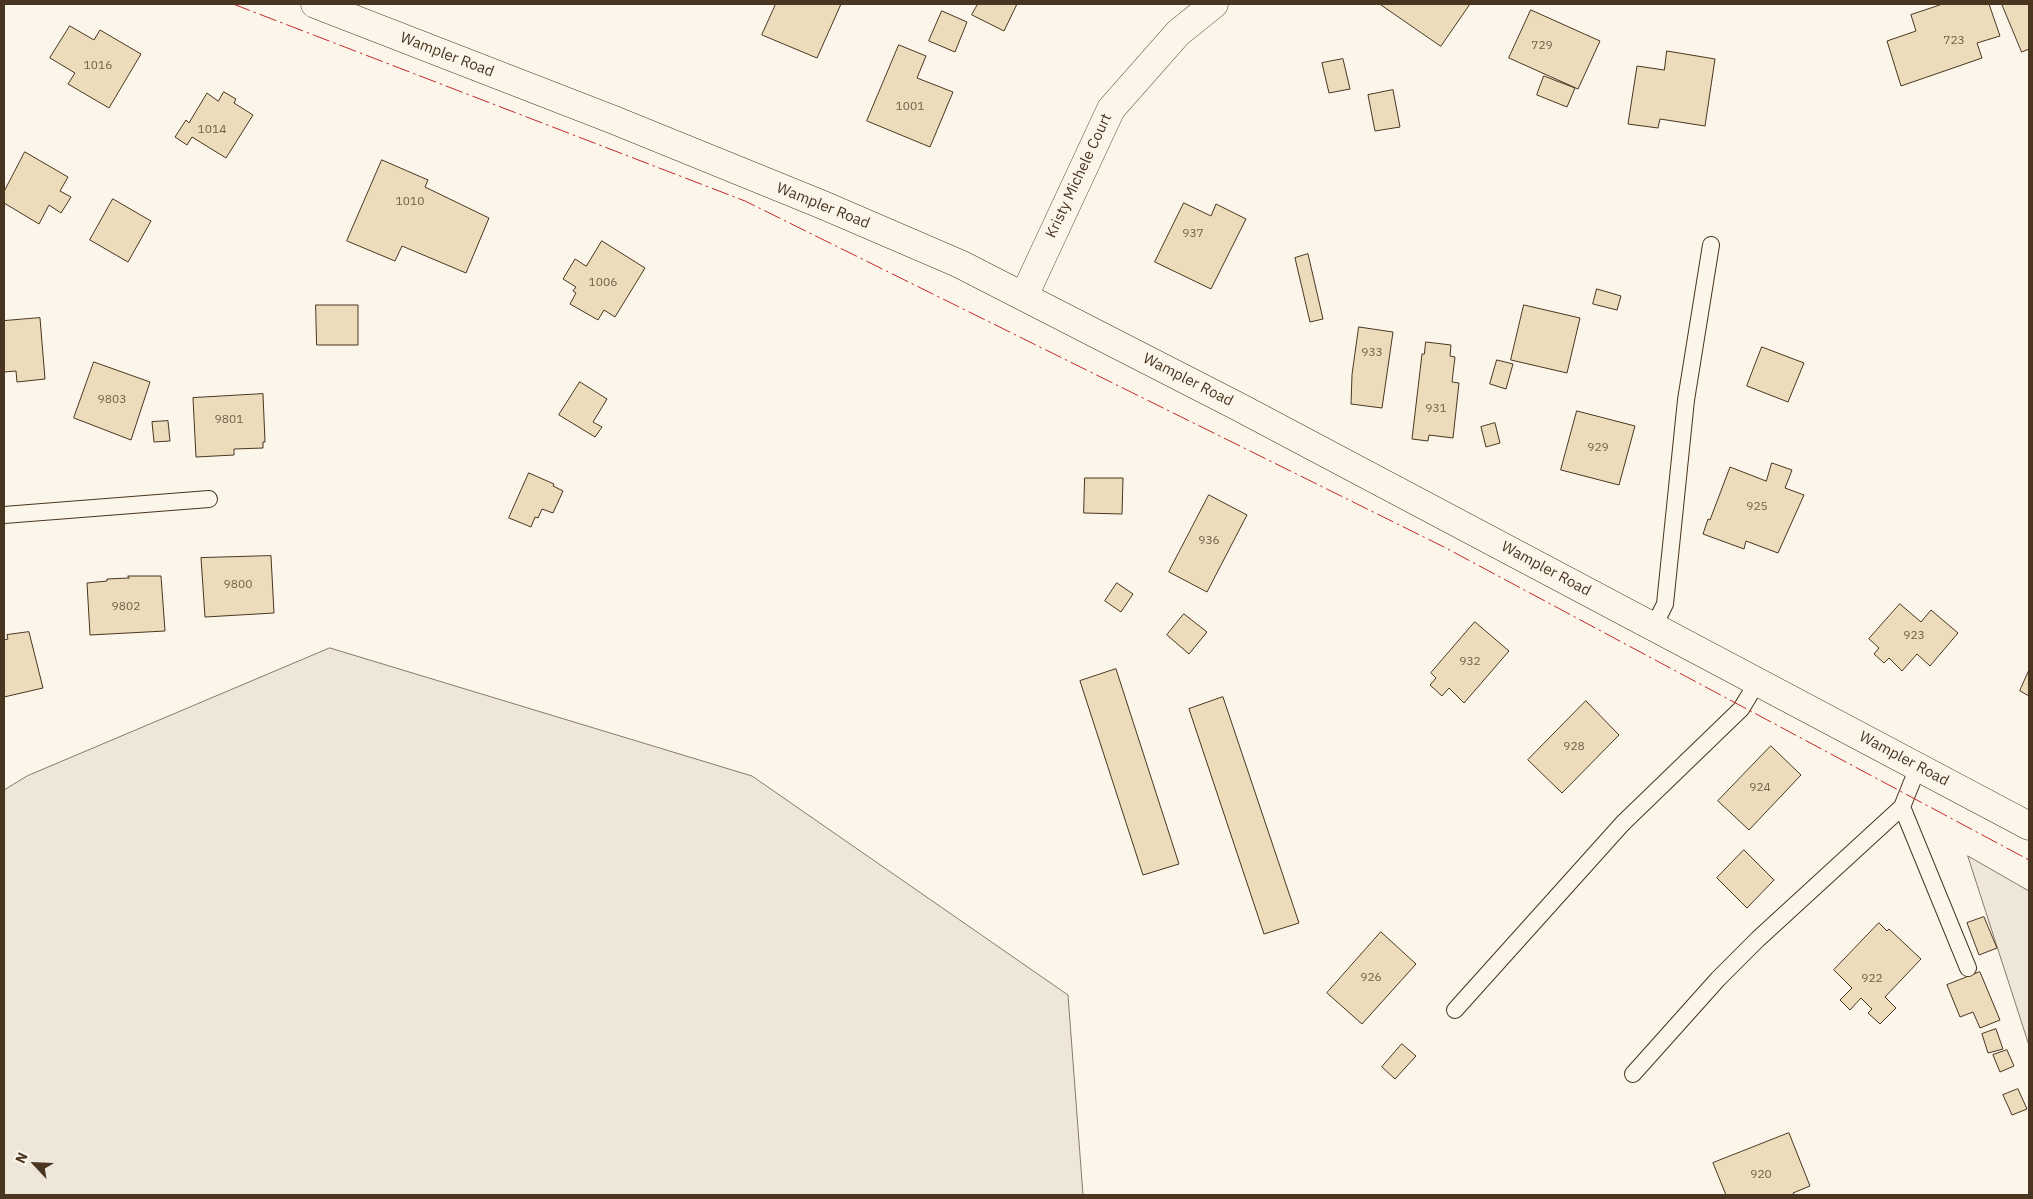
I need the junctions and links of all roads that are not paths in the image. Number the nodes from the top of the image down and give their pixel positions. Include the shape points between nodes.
1 (315, 4) edge
2 (1214, 4) edge
3 (346, 9) edge
4 (1711, 245) dead end
5 (1024, 296) junction
6 (209, 499) dead end
7 (4, 515) edge
8 (1654, 626) junction
9 (1758, 681) junction
10 (1918, 767) junction
11 (1902, 807) junction
12 (2029, 826) edge
13 (1968, 968) dead end
14 (1455, 1010) dead end
15 (1634, 1074) dead end

1 - 3 street, Wampler Road
2 - 5 street, Kristy Michele Court via 1178,33 1110,109
3 - 5 street, Wampler Road via 914,243
4 - 8 lane via 1686,400 1665,604
5 - 8 street, Wampler Road
6 - 7 lane
8 - 9 street, Wampler Road
9 - 10 street, Wampler Road
9 - 14 lane via 1741,709 1623,823
10 - 11 lane
10 - 12 street, Wampler Road
11 - 13 lane
11 - 15 lane via 1758,939

